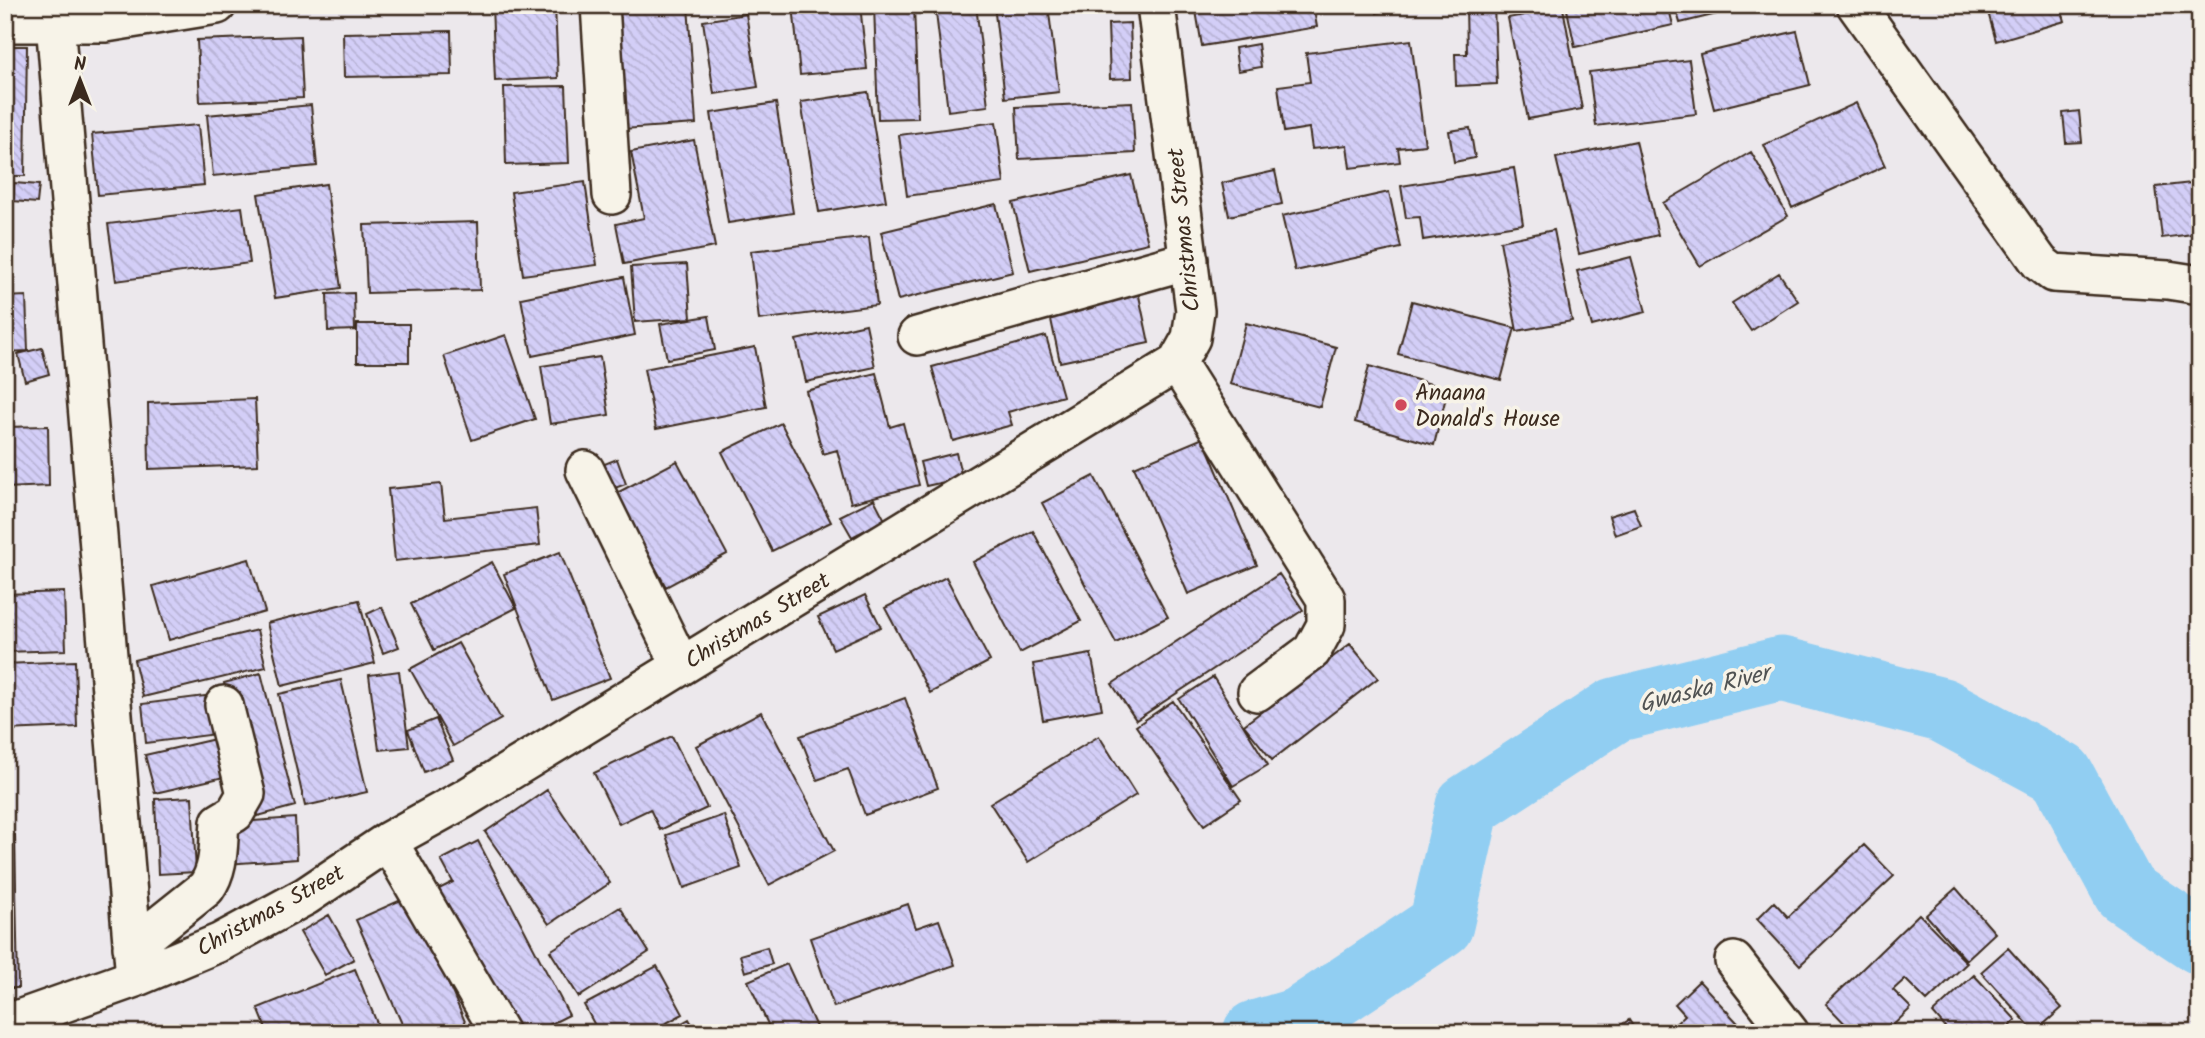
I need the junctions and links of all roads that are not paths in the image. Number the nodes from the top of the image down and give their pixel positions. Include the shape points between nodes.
1 (217, 5) edge
2 (600, 5) edge
3 (1156, 5) edge
4 (1856, 5) edge
5 (55, 22) junction
6 (5, 23) edge
7 (612, 195) dead end
8 (1189, 260) junction
9 (2200, 285) edge
10 (917, 336) dead end
11 (1177, 363) junction
12 (585, 470) dead end
13 (681, 666) junction
14 (1257, 692) dead end
15 (224, 705) dead end
16 (388, 841) junction
17 (1734, 961) dead end
18 (133, 962) junction
19 (5, 1024) edge
20 (500, 1033) edge
21 (1790, 1033) edge

1 - 5 street via 106,23
2 - 7 street
3 - 8 street, Christmas Street
4 - 9 street via 2040,263 2053,273
5 - 6 street
5 - 18 street
8 - 10 street
8 - 11 street, Christmas Street via 1195,311 1191,338
11 - 13 street, Christmas Street
11 - 14 street via 1326,599 1326,625 1312,651
12 - 13 street
13 - 16 street, Christmas Street
15 - 18 street via 246,794 235,813 220,822 218,860 206,888
16 - 18 street, Christmas Street via 306,896 221,942
16 - 20 street
17 - 21 street
18 - 19 street, Christmas Street

